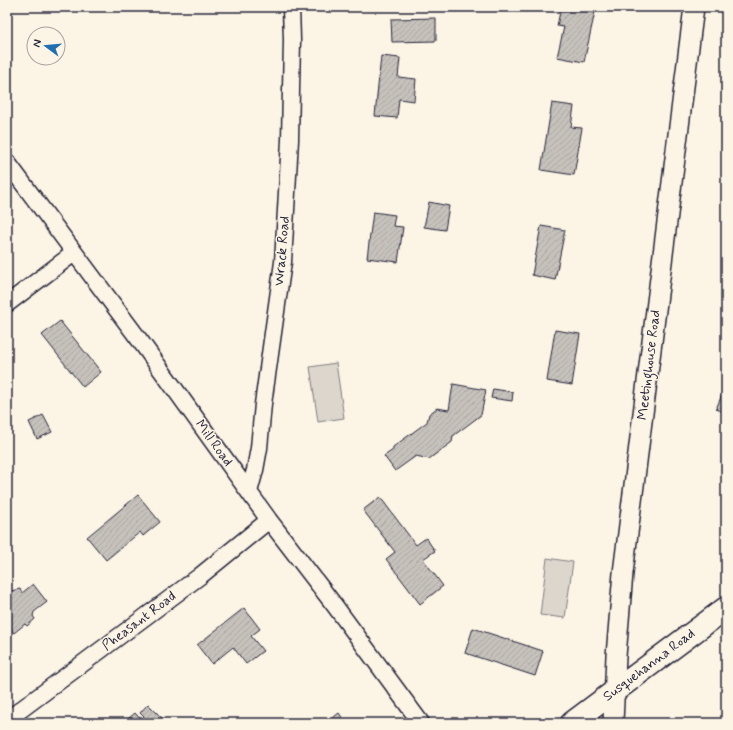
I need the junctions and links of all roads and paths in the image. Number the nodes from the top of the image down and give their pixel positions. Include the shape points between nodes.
1 (291, 7) edge
2 (694, 7) edge
3 (7, 162) edge
4 (74, 253) junction
5 (7, 304) edge
6 (249, 492) junction
7 (269, 520) junction
8 (726, 608) edge
9 (614, 692) junction
10 (7, 720) edge
11 (421, 723) edge
12 (572, 723) edge
13 (613, 723) edge

1 - 6 street, Wrack Road via 290,140 283,262 259,448
2 - 9 street, Meetinghouse Road via 623,572
3 - 4 street, Mill Road
4 - 5 street
4 - 6 street, Mill Road
6 - 7 street, Mill Road
7 - 10 street, Pheasant Road via 200,576
7 - 11 street, Mill Road
8 - 9 main road, Susquehanna Road
9 - 12 main road, Susquehanna Road
9 - 13 street, Meetinghouse Road

